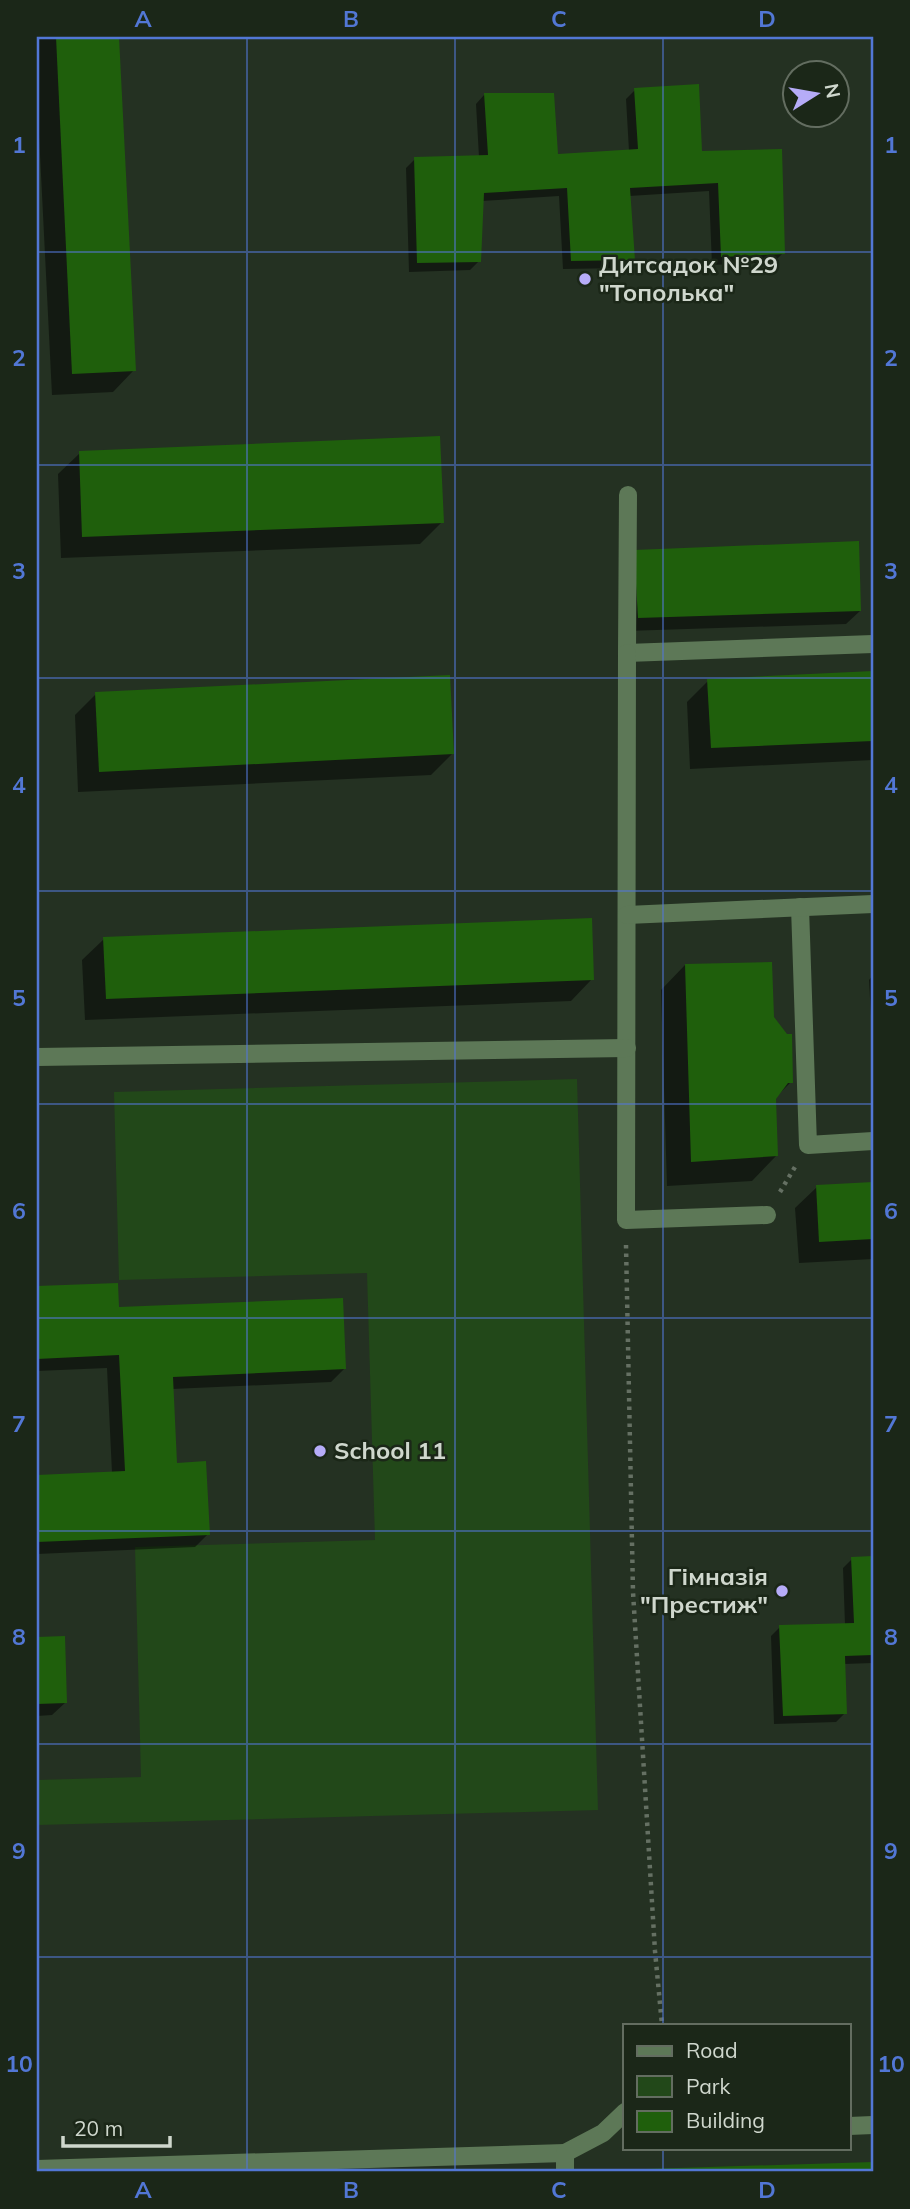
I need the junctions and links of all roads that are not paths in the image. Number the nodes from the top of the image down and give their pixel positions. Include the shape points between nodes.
1 (628, 495) dead end
2 (873, 644) edge
3 (627, 653) junction
4 (873, 904) edge
5 (800, 907) junction
6 (627, 915) junction
7 (627, 1048) junction
8 (37, 1057) edge
9 (873, 1141) edge
10 (766, 1215) road end
11 (623, 2114) edge
12 (850, 2126) edge
13 (873, 2126) edge
14 (623, 2132) edge
15 (603, 2133) junction
16 (565, 2152) junction
17 (37, 2169) edge
18 (565, 2172) edge

1 - 3 lane
2 - 3 lane
3 - 6 lane
4 - 5 lane
5 - 6 lane
5 - 9 lane via 808,1145
6 - 7 lane
7 - 8 lane
7 - 10 lane via 626,1220
11 - 15 lane
12 - 13 lane
14 - 15 lane
15 - 16 lane
16 - 17 lane
16 - 18 lane

